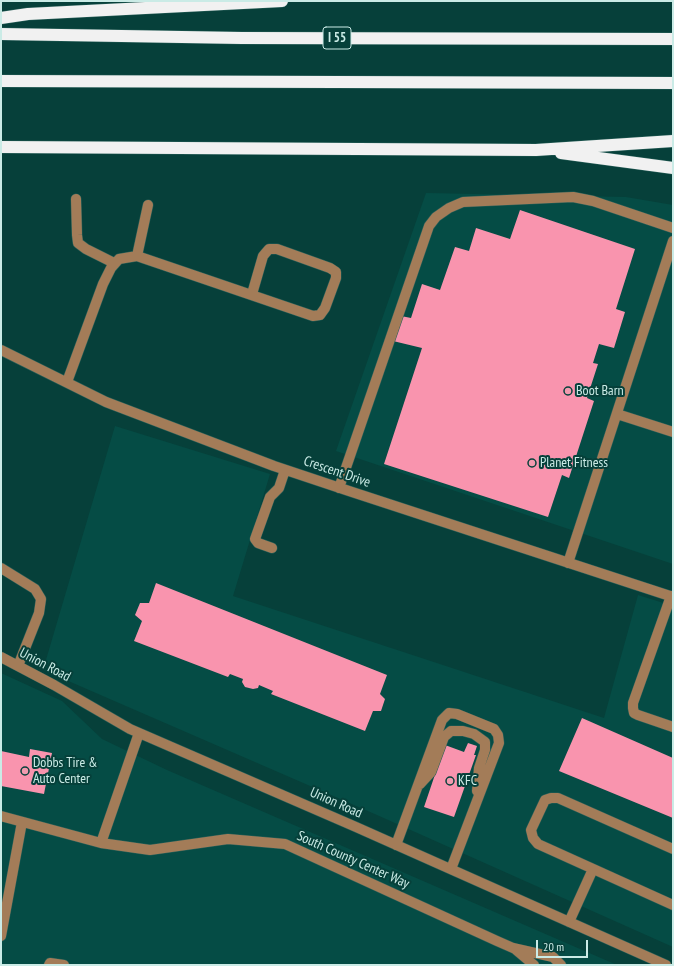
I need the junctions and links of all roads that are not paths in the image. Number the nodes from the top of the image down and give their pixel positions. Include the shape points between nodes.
1 (282, 1) edge
2 (1, 18) edge
3 (1, 34) edge
4 (673, 39) edge
5 (1, 81) edge
6 (673, 83) edge
7 (673, 140) edge
8 (1, 147) edge
9 (536, 150) junction
10 (673, 168) edge
11 (76, 199) dead end
12 (148, 205) dead end
13 (673, 228) edge
14 (673, 241) edge
15 (137, 256) junction
16 (114, 263) junction
17 (252, 294) junction
18 (1, 350) edge
19 (67, 382) junction
20 (617, 414) junction
21 (673, 432) edge
22 (285, 470) junction
23 (339, 488) junction
24 (272, 548) dead end
25 (568, 563) junction
26 (1, 568) edge
27 (672, 597) edge
28 (1, 657) edge
29 (18, 666) junction
30 (673, 727) edge
31 (139, 733) junction
32 (416, 789) junction
33 (474, 809) junction
34 (1, 816) edge
35 (22, 822) junction
36 (100, 843) junction
37 (396, 845) junction
38 (673, 849) edge
39 (451, 869) junction
40 (593, 869) junction
41 (673, 904) edge
42 (569, 922) junction
43 (1, 936) edge
44 (513, 948) junction
45 (49, 965) edge
46 (64, 965) edge
47 (534, 965) edge
48 (561, 965) edge
49 (666, 965) edge

1 - 2 highway via 28,14
3 - 4 highway, I 55 via 242,38
5 - 6 highway
7 - 9 highway
8 - 9 highway
9 - 10 highway
11 - 16 street via 78,243
12 - 15 street
13 - 23 street via 593,201 574,198 464,202 436,217 429,226
14 - 20 street
15 - 16 street via 119,259
15 - 17 street
16 - 19 street via 103,284
17 - 17 street via 313,316 320,315 325,308 336,272 269,248 263,256
18 - 19 street, Crescent Drive
19 - 22 street, Crescent Drive via 106,402
20 - 21 street
20 - 25 street
22 - 23 street, Crescent Drive
22 - 24 street via 279,488 270,497 255,539 258,543
23 - 25 street, Crescent Drive
25 - 27 street, Crescent Drive
26 - 29 street via 35,589 41,599 39,613
27 - 30 street via 632,708 638,715
28 - 29 street, Union Road
29 - 31 street, Union Road
31 - 36 street
31 - 37 street, Union Road
32 - 33 street via 431,772 444,737 451,731 474,734 484,742 486,750 480,768
32 - 33 street via 442,720 449,713 457,714 494,729 498,735 499,743
32 - 37 street
33 - 39 street
34 - 35 street, South County Center Way
35 - 36 street, South County Center Way
35 - 43 street
36 - 44 street, South County Center Way via 150,850 228,839 284,844
37 - 39 street, Union Road
38 - 40 street via 558,798 545,800 531,830 533,838 538,844
39 - 42 street, Union Road
40 - 41 street
40 - 42 street
42 - 49 street, Union Road
44 - 47 street, South County Center Way
44 - 48 street, South County Center Way via 553,957
45 - 46 street

